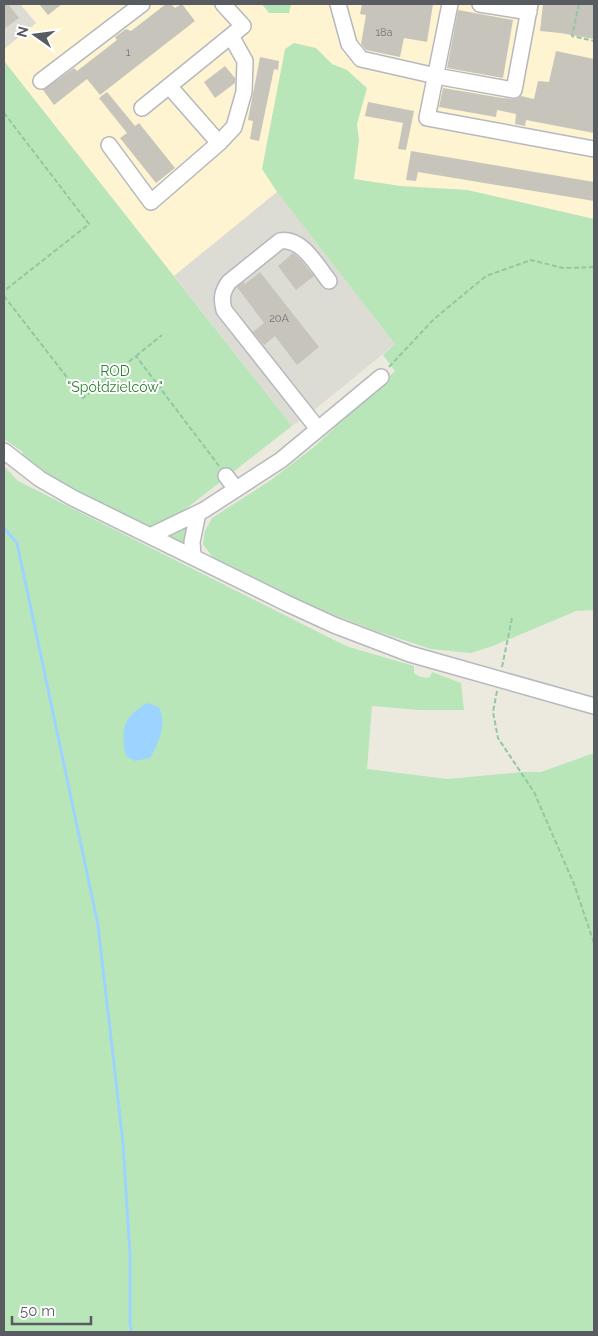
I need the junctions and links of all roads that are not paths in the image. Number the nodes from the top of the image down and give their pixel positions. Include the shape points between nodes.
1 (142, 4) edge
2 (223, 4) edge
3 (338, 4) edge
4 (450, 4) edge
5 (480, 4) edge
6 (529, 8) edge
7 (231, 36) junction
8 (436, 76) junction
9 (41, 81) dead end
10 (169, 86) junction
11 (142, 108) dead end
12 (219, 143) junction
13 (109, 145) dead end
14 (594, 149) edge
15 (329, 281) dead end
16 (380, 376) road end
17 (318, 429) junction
18 (4, 451) edge
19 (226, 476) road end
20 (236, 489) junction
21 (198, 513) junction
22 (152, 535) junction
23 (193, 556) junction
24 (594, 706) edge

1 - 9 street
2 - 7 street via 243,26
3 - 8 street via 349,44 361,59
4 - 8 street
5 - 6 street
6 - 8 street via 514,90
7 - 10 street
7 - 12 street via 245,61 244,92 234,127
8 - 14 street via 428,118
10 - 11 street
10 - 12 street
12 - 13 street via 151,202
15 - 17 street via 302,247 290,241 280,241 228,282 221,301 224,310
16 - 17 street
17 - 20 street via 281,460
18 - 22 street via 55,488
19 - 20 street
20 - 21 street
21 - 22 street
21 - 23 street via 192,542
22 - 23 street
23 - 24 street via 286,603 410,654

